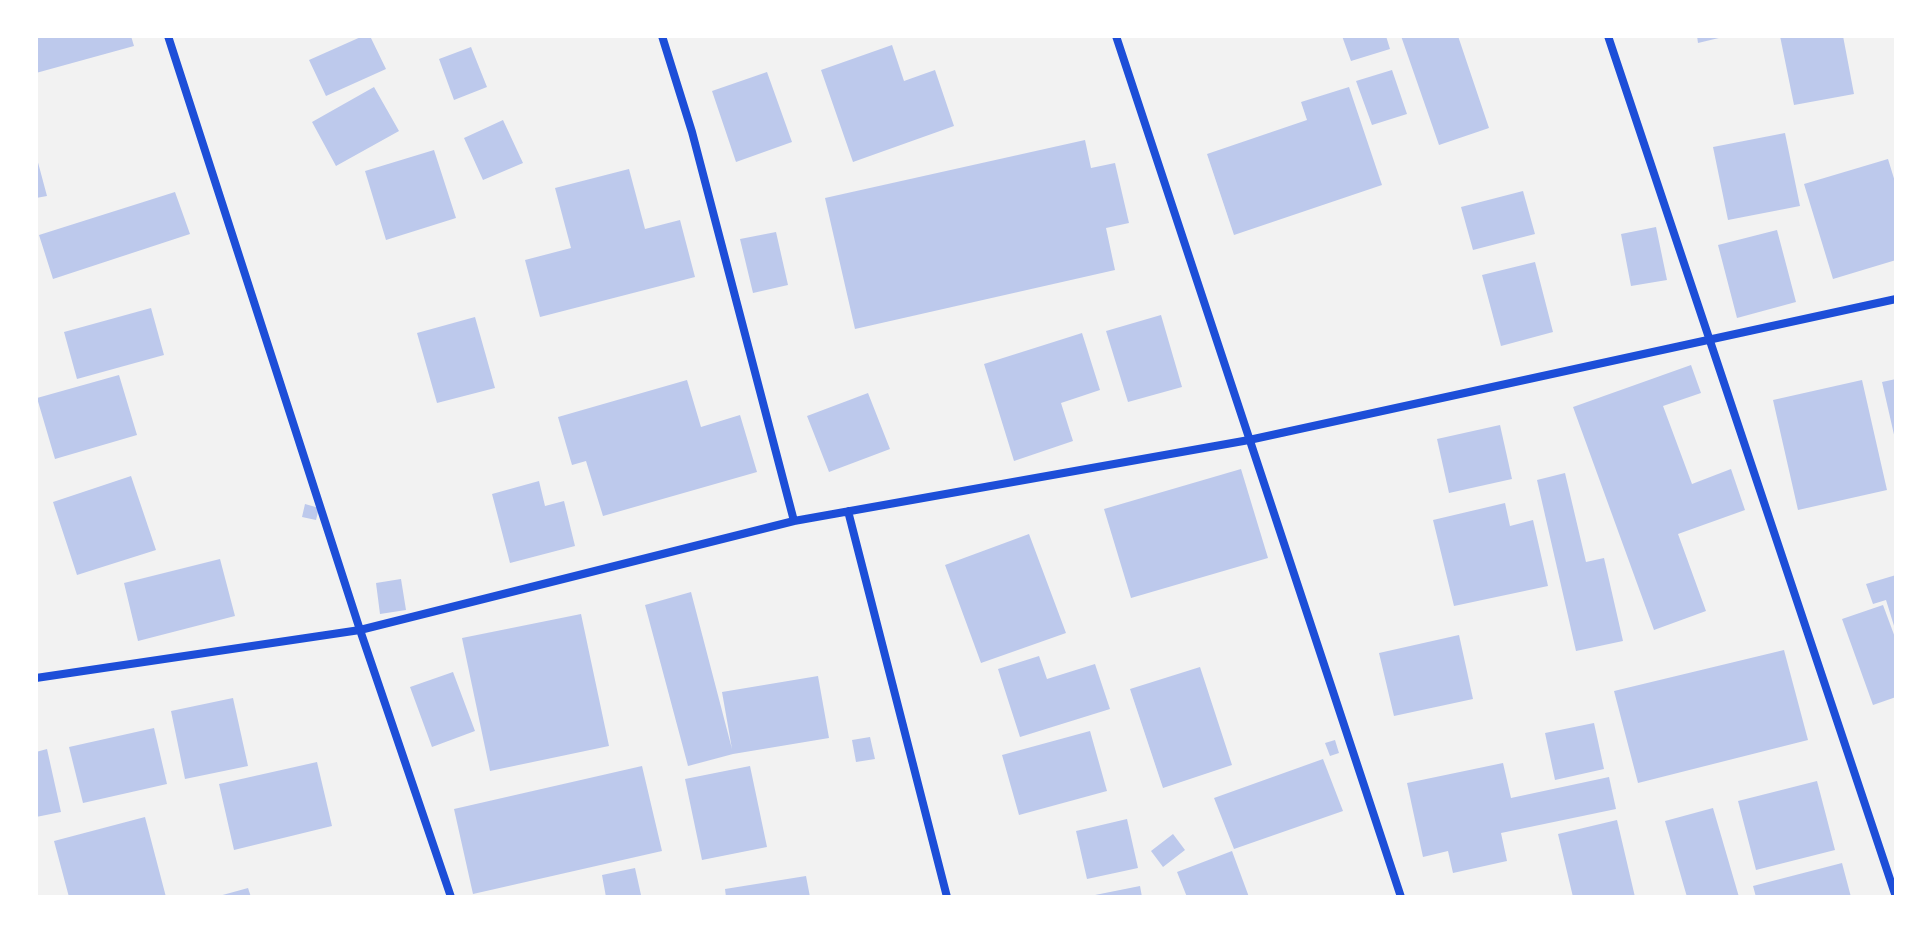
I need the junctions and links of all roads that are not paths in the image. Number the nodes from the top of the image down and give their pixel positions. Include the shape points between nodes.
1 (168, 36) edge
2 (662, 36) edge
3 (1116, 36) edge
4 (1608, 36) edge
5 (1896, 299) edge
6 (1712, 341) junction
7 (1249, 440) junction
8 (848, 511) junction
9 (794, 521) junction
10 (360, 630) junction
11 (36, 678) edge
12 (451, 897) edge
13 (947, 897) edge
14 (1401, 897) edge
15 (1896, 897) edge

1 - 10 street
2 - 9 street
3 - 7 street
4 - 6 street
5 - 6 street
6 - 7 street
6 - 15 street
7 - 8 street
7 - 14 street
8 - 9 street
8 - 13 street
9 - 10 street
10 - 11 street
10 - 12 street

